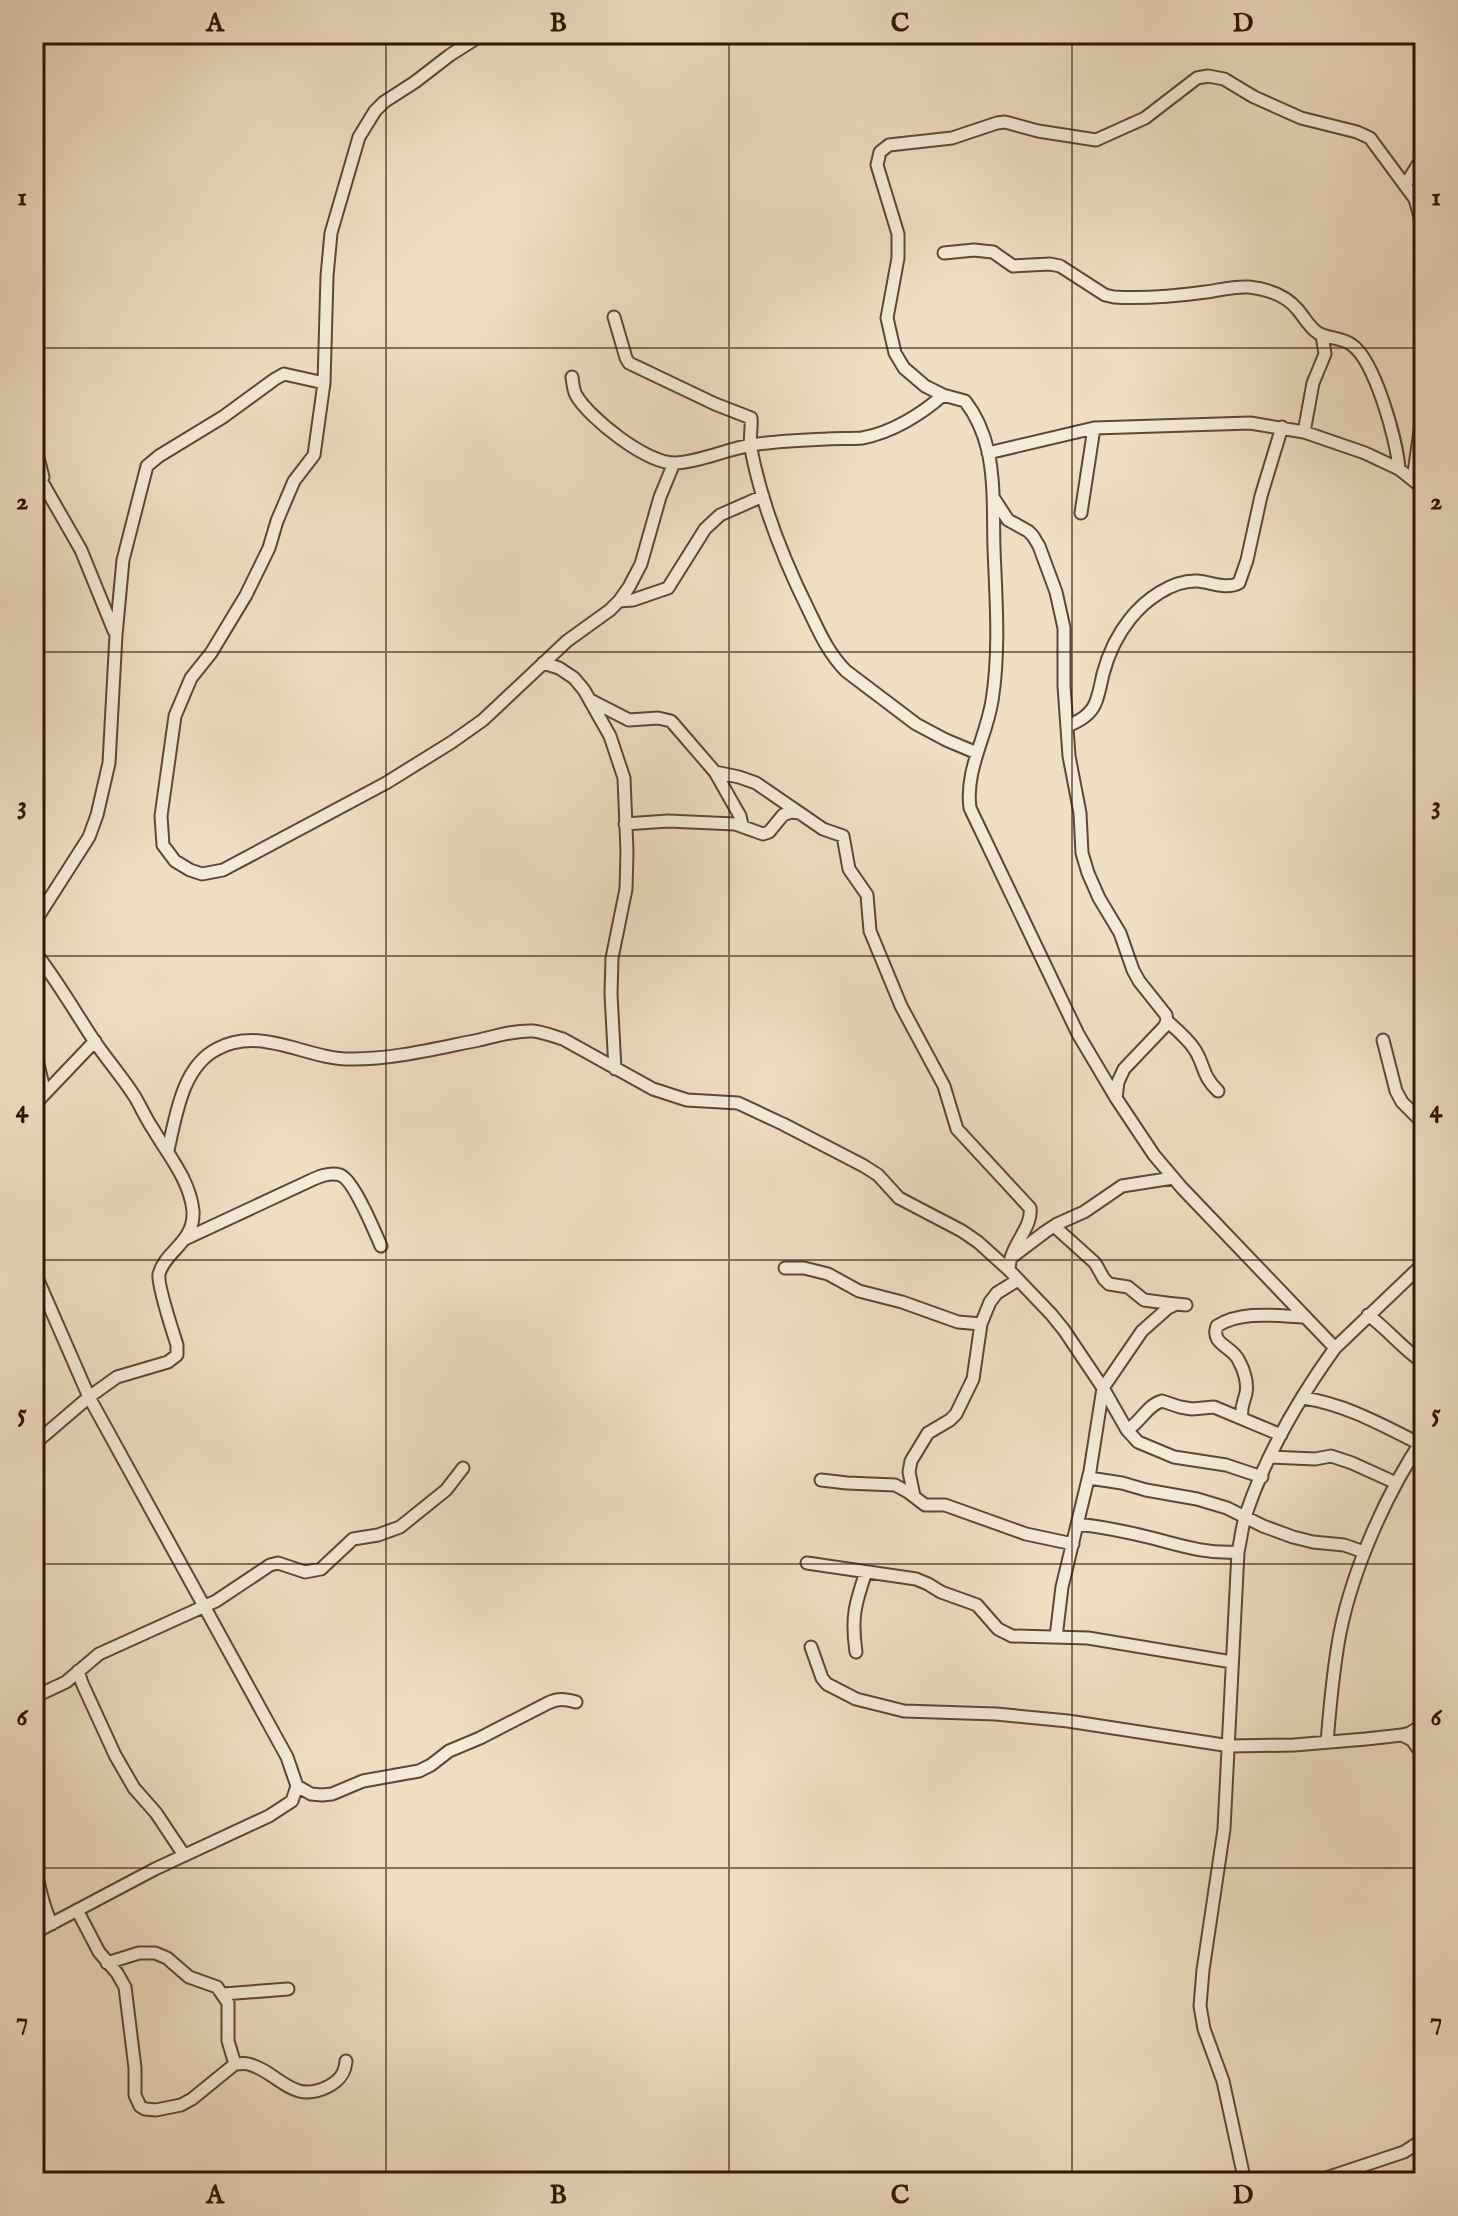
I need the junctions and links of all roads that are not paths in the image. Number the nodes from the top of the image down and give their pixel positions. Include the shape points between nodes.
1 (483, 34) edge
2 (1424, 155) edge
3 (1406, 184) junction
4 (1424, 249) edge
5 (944, 253) dead end
6 (614, 317) dead end
7 (1322, 335) junction
8 (572, 377) dead end
9 (324, 383) junction
10 (943, 395) junction
11 (1424, 402) edge
12 (1282, 427) junction
13 (1094, 428) junction
14 (1304, 432) junction
15 (34, 442) edge
16 (750, 445) junction
17 (988, 453) junction
18 (674, 463) junction
19 (34, 468) edge
20 (1399, 469) junction
21 (1413, 480) junction
22 (46, 485) junction
23 (1424, 489) edge
24 (763, 496) junction
25 (993, 497) junction
26 (1081, 513) dead end
27 (619, 601) junction
28 (116, 635) junction
29 (543, 663) junction
30 (590, 700) junction
31 (1067, 726) junction
32 (977, 753) junction
33 (715, 772) junction
34 (800, 813) junction
35 (625, 824) junction
36 (742, 825) junction
37 (36, 915) edge
38 (34, 951) edge
39 (1167, 1021) junction
40 (1383, 1040) dead end
41 (95, 1041) junction
42 (34, 1048) edge
43 (615, 1069) junction
44 (1218, 1091) dead end
45 (45, 1093) junction
46 (1116, 1098) junction
47 (34, 1105) edge
48 (1424, 1124) edge
49 (168, 1150) junction
50 (1173, 1178) junction
51 (1031, 1216) junction
52 (1056, 1225) junction
53 (184, 1239) junction
54 (381, 1246) dead end
55 (1424, 1263) edge
56 (1009, 1265) junction
57 (785, 1268) dead end
58 (34, 1271) edge
59 (1018, 1280) junction
60 (1368, 1315) junction
61 (1305, 1317) junction
62 (981, 1324) junction
63 (1335, 1348) junction
64 (1424, 1363) edge
65 (1103, 1388) junction
66 (89, 1397) junction
67 (1303, 1398) junction
68 (1242, 1418) junction
69 (1127, 1430) junction
70 (1281, 1435) junction
71 (1422, 1440) edge
72 (34, 1444) edge
73 (1412, 1456) junction
74 (1270, 1457) junction
75 (1424, 1467) edge
76 (463, 1468) dead end
77 (1262, 1477) junction
78 (1089, 1478) junction
79 (821, 1480) dead end
80 (1396, 1483) junction
81 (914, 1496) junction
82 (1245, 1517) junction
83 (1078, 1524) junction
84 (1073, 1544) junction
85 (1238, 1552) junction
86 (1364, 1552) junction
87 (807, 1563) dead end
88 (866, 1572) junction
89 (205, 1605) junction
90 (1056, 1637) junction
91 (811, 1647) dead end
92 (856, 1652) dead end
93 (1232, 1662) junction
94 (78, 1671) junction
95 (34, 1697) edge
96 (576, 1702) dead end
97 (1424, 1724) edge
98 (1402, 1735) junction
99 (1327, 1742) junction
100 (1230, 1746) junction
101 (1424, 1757) edge
102 (297, 1786) junction
103 (184, 1855) junction
104 (34, 1869) edge
105 (77, 1910) junction
106 (52, 1924) junction
107 (34, 1933) edge
108 (107, 1963) junction
109 (288, 1989) dead end
110 (223, 1994) junction
111 (346, 2061) dead end
112 (235, 2064) junction
113 (1424, 2139) edge
114 (1245, 2182) edge
115 (1314, 2182) edge

1 - 9 street via 384,102 359,137 331,233
2 - 3 street
3 - 4 street via 1418,208
3 - 10 street via 1365,134 1301,118 1208,76 1197,78 1145,118 1096,140 1005,122 952,138 889,145 880,152 877,165 898,234 887,318 890,333 904,368
5 - 7 street via 993,252 1013,266 1060,266 1114,297 1264,290 1291,302
6 - 16 street via 629,363 750,417
7 - 14 street via 1325,354 1313,383
7 - 20 street via 1351,344 1362,356 1387,413
8 - 18 street via 574,391 599,422 645,453
9 - 28 street via 284,374 147,466 123,560
9 - 29 street via 314,455 294,481 246,595 191,678 175,716 161,816 163,845 175,861 202,874 223,870 386,783 483,720
10 - 16 street via 908,420 865,437
10 - 17 street via 971,408
11 - 21 street
12 - 13 street via 1250,423
12 - 14 street
12 - 31 street via 1239,583 1178,583 1150,600 1120,634 1095,704
13 - 17 street
13 - 26 street
14 - 20 street
15 - 22 street
16 - 18 street
16 - 24 street
17 - 25 street
18 - 27 street via 641,564
19 - 22 street
20 - 21 street
21 - 23 street
22 - 28 street via 86,560
24 - 27 street via 720,515 705,529 668,588
24 - 32 street via 784,558 836,662 916,724
25 - 31 street via 1008,520 1033,536 1056,592 1064,628
25 - 32 street via 996,669
27 - 29 street
28 - 37 street via 109,763 97,815 89,837
29 - 30 street via 574,678
30 - 33 street via 629,720 671,721
30 - 35 street via 620,762
31 - 39 street via 1088,873 1139,981
32 - 46 street via 968,793 976,824 1055,989
33 - 34 street via 756,783
33 - 36 street
34 - 36 street via 783,815 767,834
34 - 51 street via 843,836 849,869 867,895 870,931 901,1006 944,1086 957,1129 1026,1201
35 - 36 street
35 - 43 street via 626,889 611,982
38 - 41 street
39 - 44 street via 1197,1053 1206,1079
39 - 46 street via 1124,1069
40 - 48 street via 1396,1091
41 - 45 street
41 - 49 street
42 - 45 street
43 - 49 street via 563,1039 534,1031 350,1060 253,1039 236,1042 215,1050 193,1073
43 - 56 street via 675,1097 738,1103 783,1124 864,1166 899,1198 962,1231
45 - 47 street
46 - 50 street
49 - 53 street via 191,1202 191,1227
50 - 52 street via 1122,1186
50 - 61 street
51 - 52 street
51 - 56 street
52 - 56 street
52 - 65 street via 1109,1284 1128,1287 1154,1303 1181,1305 1142,1331
53 - 54 street via 303,1184 339,1175 360,1200
53 - 66 street via 159,1279 177,1355 117,1377
55 - 60 street
56 - 59 street
57 - 62 street via 828,1274 859,1291 958,1322
58 - 66 street
59 - 62 street via 997,1293
59 - 65 street via 1051,1314
60 - 63 street
60 - 64 street
61 - 63 street
61 - 68 street via 1255,1315 1217,1326 1217,1340 1236,1355 1244,1372
62 - 81 street via 973,1379 956,1414 928,1433 911,1461
63 - 67 street
65 - 69 street
65 - 78 street
66 - 72 street
66 - 89 street
67 - 70 street
67 - 71 street
68 - 69 street via 1214,1407 1162,1401
68 - 70 street
69 - 77 street via 1138,1442 1174,1457
70 - 74 street
71 - 73 street
73 - 75 street
73 - 80 street
74 - 77 street
74 - 80 street via 1331,1456
76 - 89 street via 446,1490 400,1527 353,1539 313,1572 270,1565
77 - 82 street
78 - 82 street via 1197,1499
78 - 83 street
79 - 81 street via 895,1485
80 - 86 street
81 - 84 street via 930,1506 945,1505 1016,1531
82 - 85 street
82 - 86 street via 1293,1537
83 - 84 street
83 - 85 street via 1203,1551
84 - 90 street
85 - 93 street
86 - 99 street via 1340,1633
87 - 88 street
88 - 90 street via 916,1579 977,1605 998,1629 1012,1636
88 - 92 street via 854,1607
89 - 94 street via 99,1654
89 - 102 street via 287,1757
90 - 93 street
91 - 100 street via 827,1684 856,1699 904,1711 1068,1721
93 - 100 street
94 - 95 street
94 - 103 street via 134,1788
96 - 102 street via 556,1699 419,1771 363,1781 332,1794 311,1794
97 - 98 street
98 - 99 street
98 - 101 street
99 - 100 street
100 - 114 street via 1200,2006
102 - 103 street via 284,1808
103 - 105 street
104 - 106 street
105 - 106 street
105 - 108 street
106 - 107 street
108 - 110 street via 155,1953
108 - 112 street via 126,1993 140,2106 156,2110 181,2105
109 - 110 street
110 - 112 street
111 - 112 street via 337,2081 308,2092 249,2064
113 - 115 street via 1404,2152

